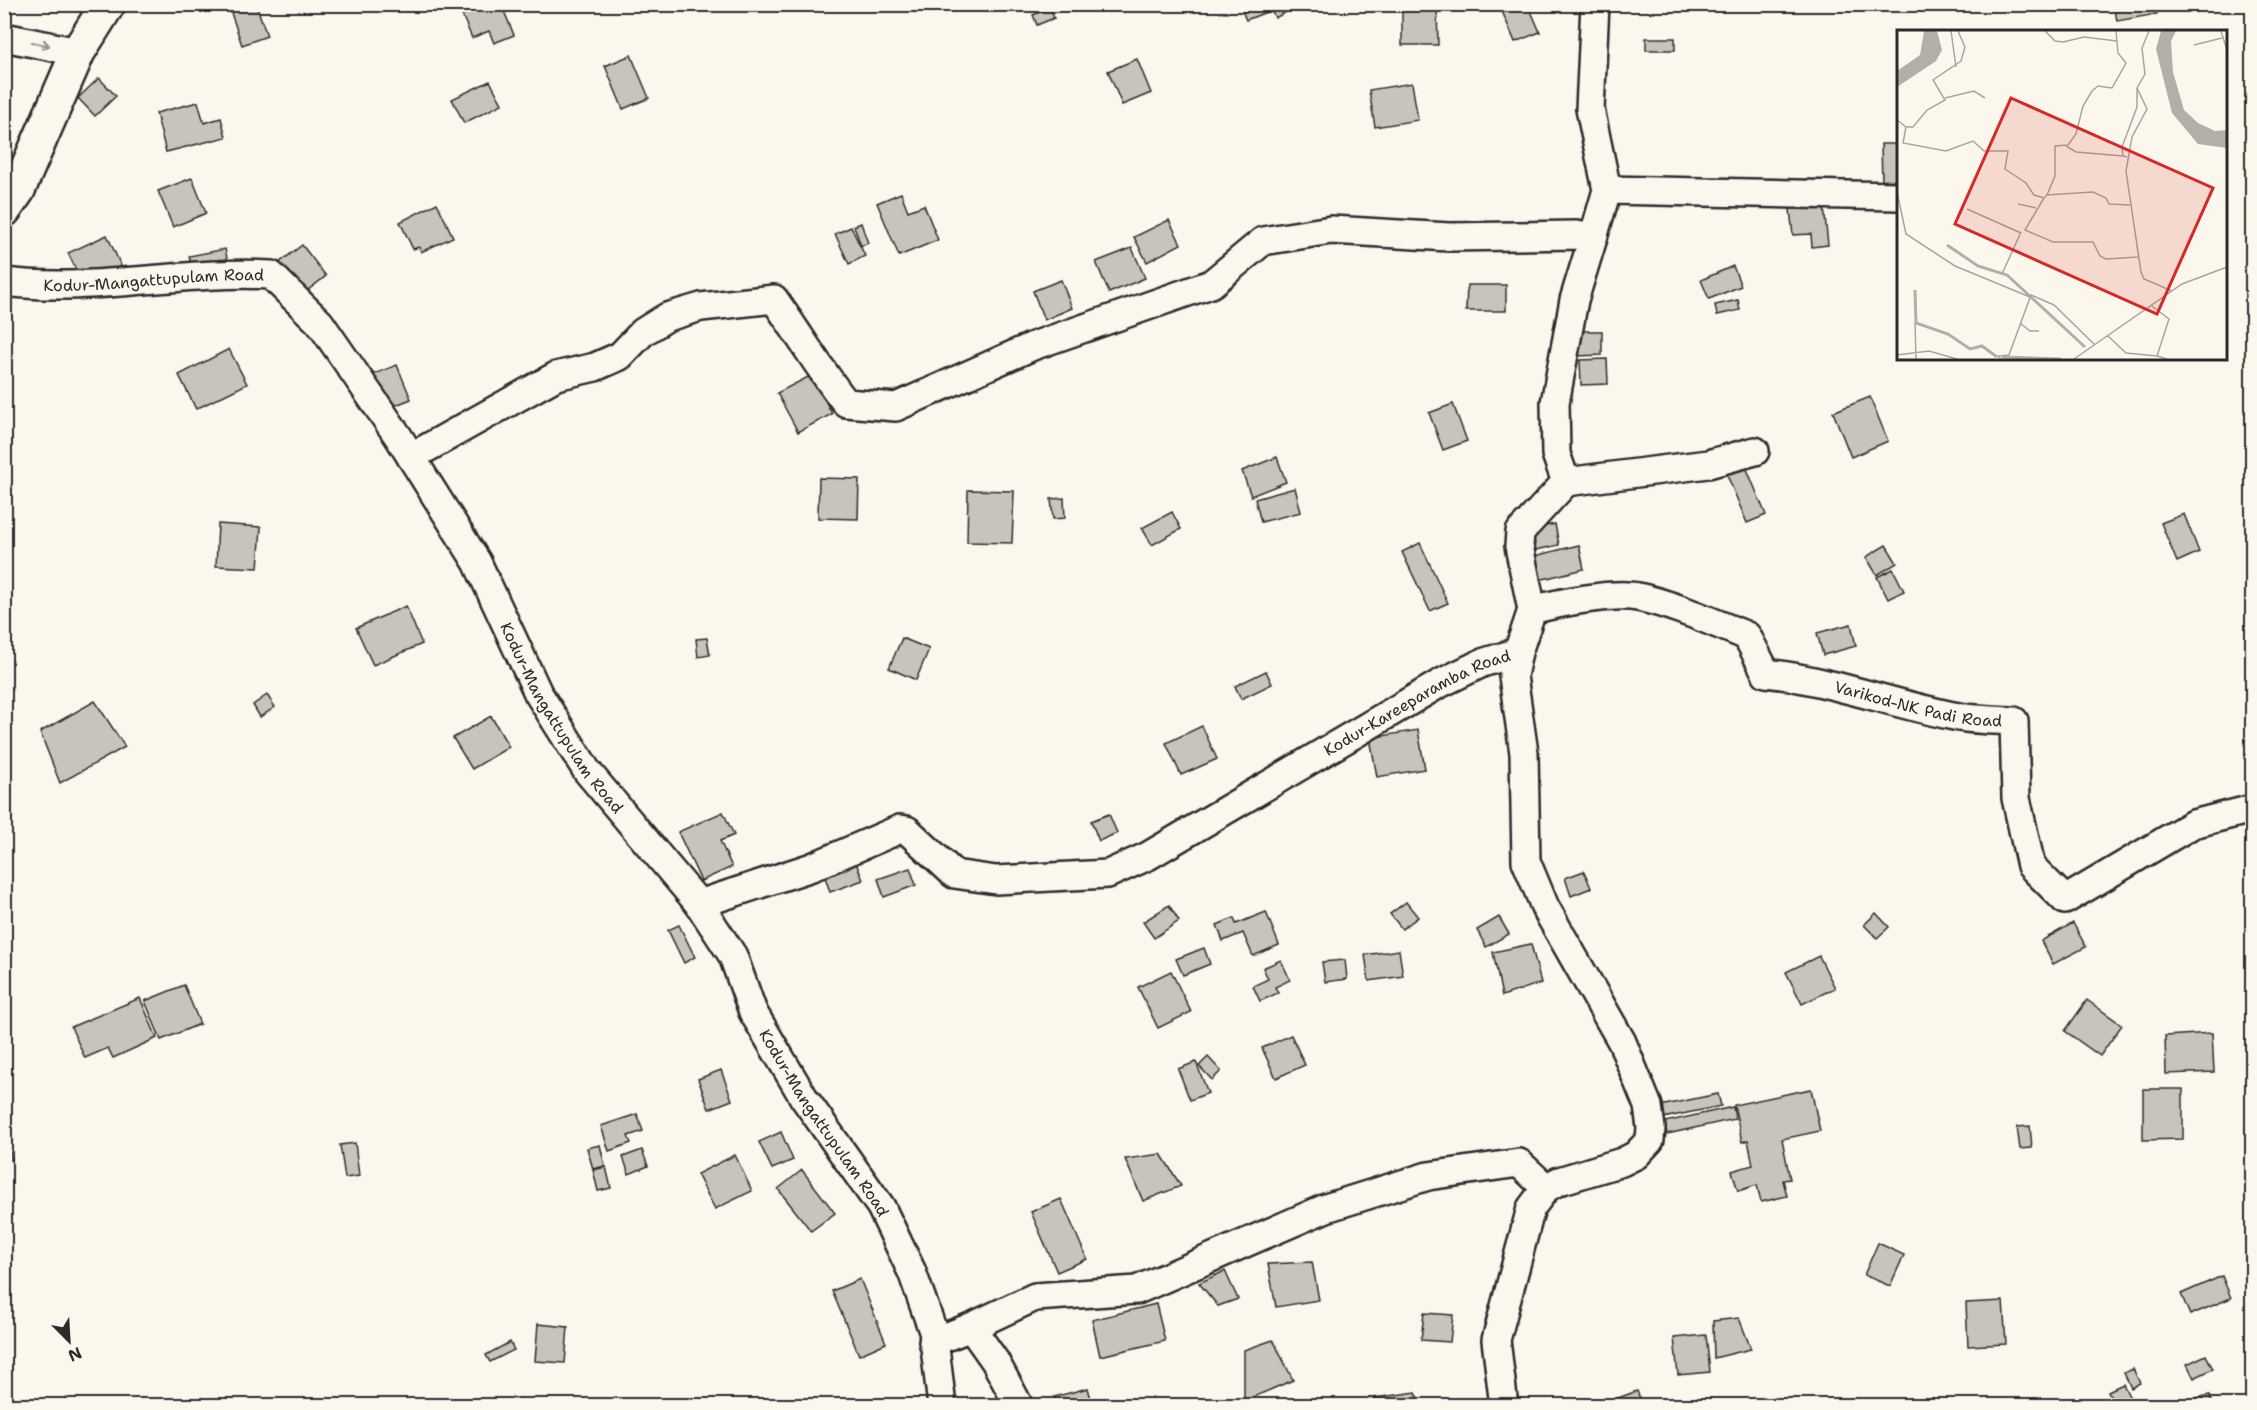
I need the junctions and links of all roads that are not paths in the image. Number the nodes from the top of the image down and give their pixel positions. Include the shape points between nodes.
1 (108, 4) edge
2 (1595, 4) edge
3 (4, 37) edge
4 (78, 52) junction
5 (1607, 189) junction
6 (1897, 196) edge
7 (4, 210) edge
8 (1593, 238) junction
9 (4, 282) edge
10 (1755, 451) dead end
11 (411, 457) junction
12 (1566, 482) junction
13 (1532, 610) junction
14 (1518, 652) junction
15 (2253, 809) edge
16 (699, 904) junction
17 (1546, 1188) junction
18 (971, 1327) junction
19 (933, 1342) junction
20 (942, 1406) edge
21 (1019, 1406) edge
22 (1504, 1406) edge

1 - 4 main road
2 - 5 street via 1590,109
3 -> 4 street
4 - 7 main road via 18,190
5 - 6 street
5 - 8 street
8 - 11 street via 1449,237 1331,230 1263,241 1211,284 1033,346 896,407 846,403 817,367 774,299 701,307 667,317 643,332 620,356 595,367 556,376
8 - 12 street via 1574,300 1555,403 1556,454
9 - 11 street, Kodur-Mangattupulam Road via 96,285 235,273 271,275 320,323
10 - 12 street via 1708,464
11 - 16 street, Kodur-Mangattupulam Road via 477,562 538,693 587,771
12 - 13 street via 1520,532 1519,546
13 - 14 street
13 - 15 street, Varikod-NK Padi Road via 1566,601 1636,596 1747,636 1766,673 1804,677 1960,717 2014,721 2016,798 2031,866 2066,900 2193,824
14 - 16 street, Kodur-Kareeparamba Road via 1482,663 1439,684 1148,856 1108,874 996,880 954,874 907,830 900,829 812,867
14 - 17 street, Kodur-Kareeparamba Road via 1513,676 1524,753 1526,861 1545,907 1622,1042 1648,1106 1651,1128 1650,1140 1636,1155
16 - 19 street, Kodur-Mangattupulam Road via 733,956 753,1012 804,1098 880,1208 912,1272 933,1331
17 - 18 street via 1519,1163 1428,1176 1326,1209 1137,1290 1035,1297
17 - 22 street via 1531,1208 1496,1340
18 - 19 street
18 - 21 street
19 - 20 street, Kodur-Mangattupulam Road

